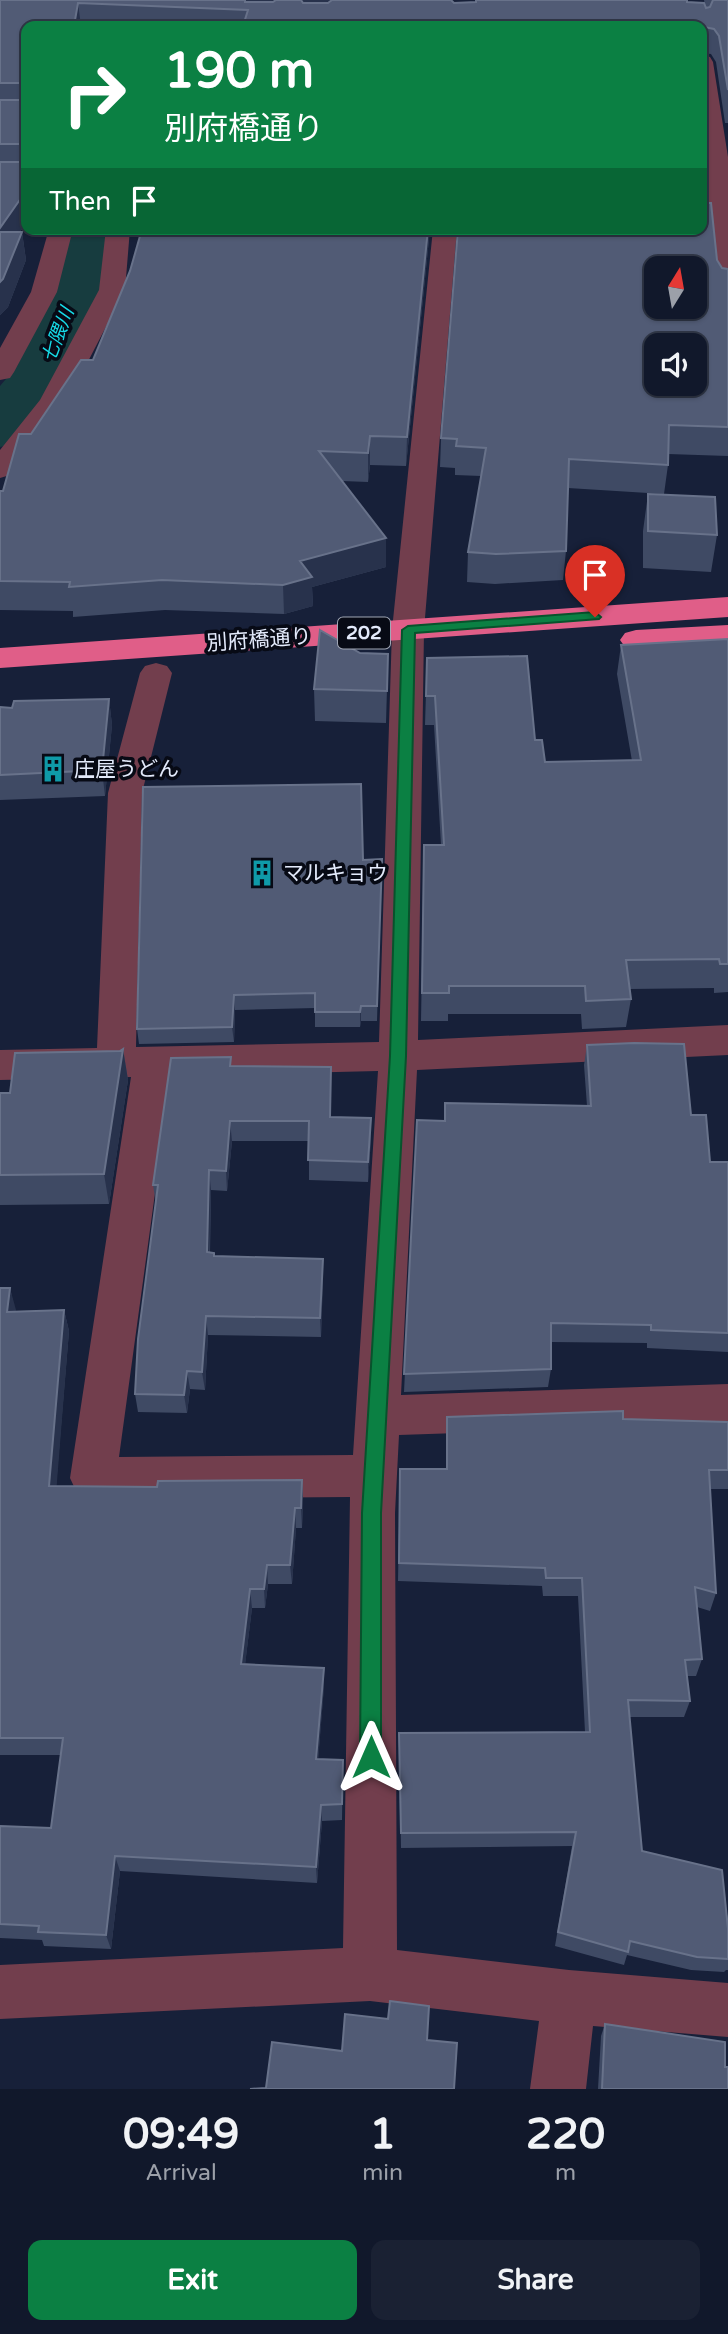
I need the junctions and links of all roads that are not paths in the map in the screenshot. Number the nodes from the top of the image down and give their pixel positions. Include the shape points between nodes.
1 (707, 93) edge
2 (715, 143) edge
3 (59, 235) edge
4 (117, 235) edge
5 (444, 235) edge
6 (728, 288) edge
7 (0, 372) edge
8 (0, 469) edge
9 (728, 607) edge
10 (728, 635) edge
11 (408, 641) junction
12 (0, 658) edge
13 (156, 673) junction
14 (0, 684) edge
15 (728, 1040) edge
16 (398, 1056) junction
17 (134, 1063) junction
18 (0, 1065) edge
19 (728, 1404) edge
20 (377, 1416) junction
21 (374, 1476) junction
22 (370, 1974) junction
23 (0, 1992) edge
24 (569, 1997) junction
25 (728, 2010) edge
26 (558, 2089) edge

1 - 2 street
2 - 6 street
3 - 7 street via 44,292
4 - 8 street via 112,290 53,402
5 - 11 street
9 - 11 highway, 別府橋通り / 202
10 - 11 highway, 別府橋通り / 202
11 - 12 highway, 別府橋通り / 202
11 - 13 highway, 別府橋通り / 202
11 - 16 street
13 - 14 highway, 別府橋通り / 202
13 - 17 street via 125,793
15 - 16 street
16 - 17 street
16 - 20 street
17 - 18 street
17 - 21 street via 93,1478
19 - 20 street
20 - 21 street
21 - 22 street
22 - 23 street
22 - 24 street
24 - 25 street
24 - 26 street

